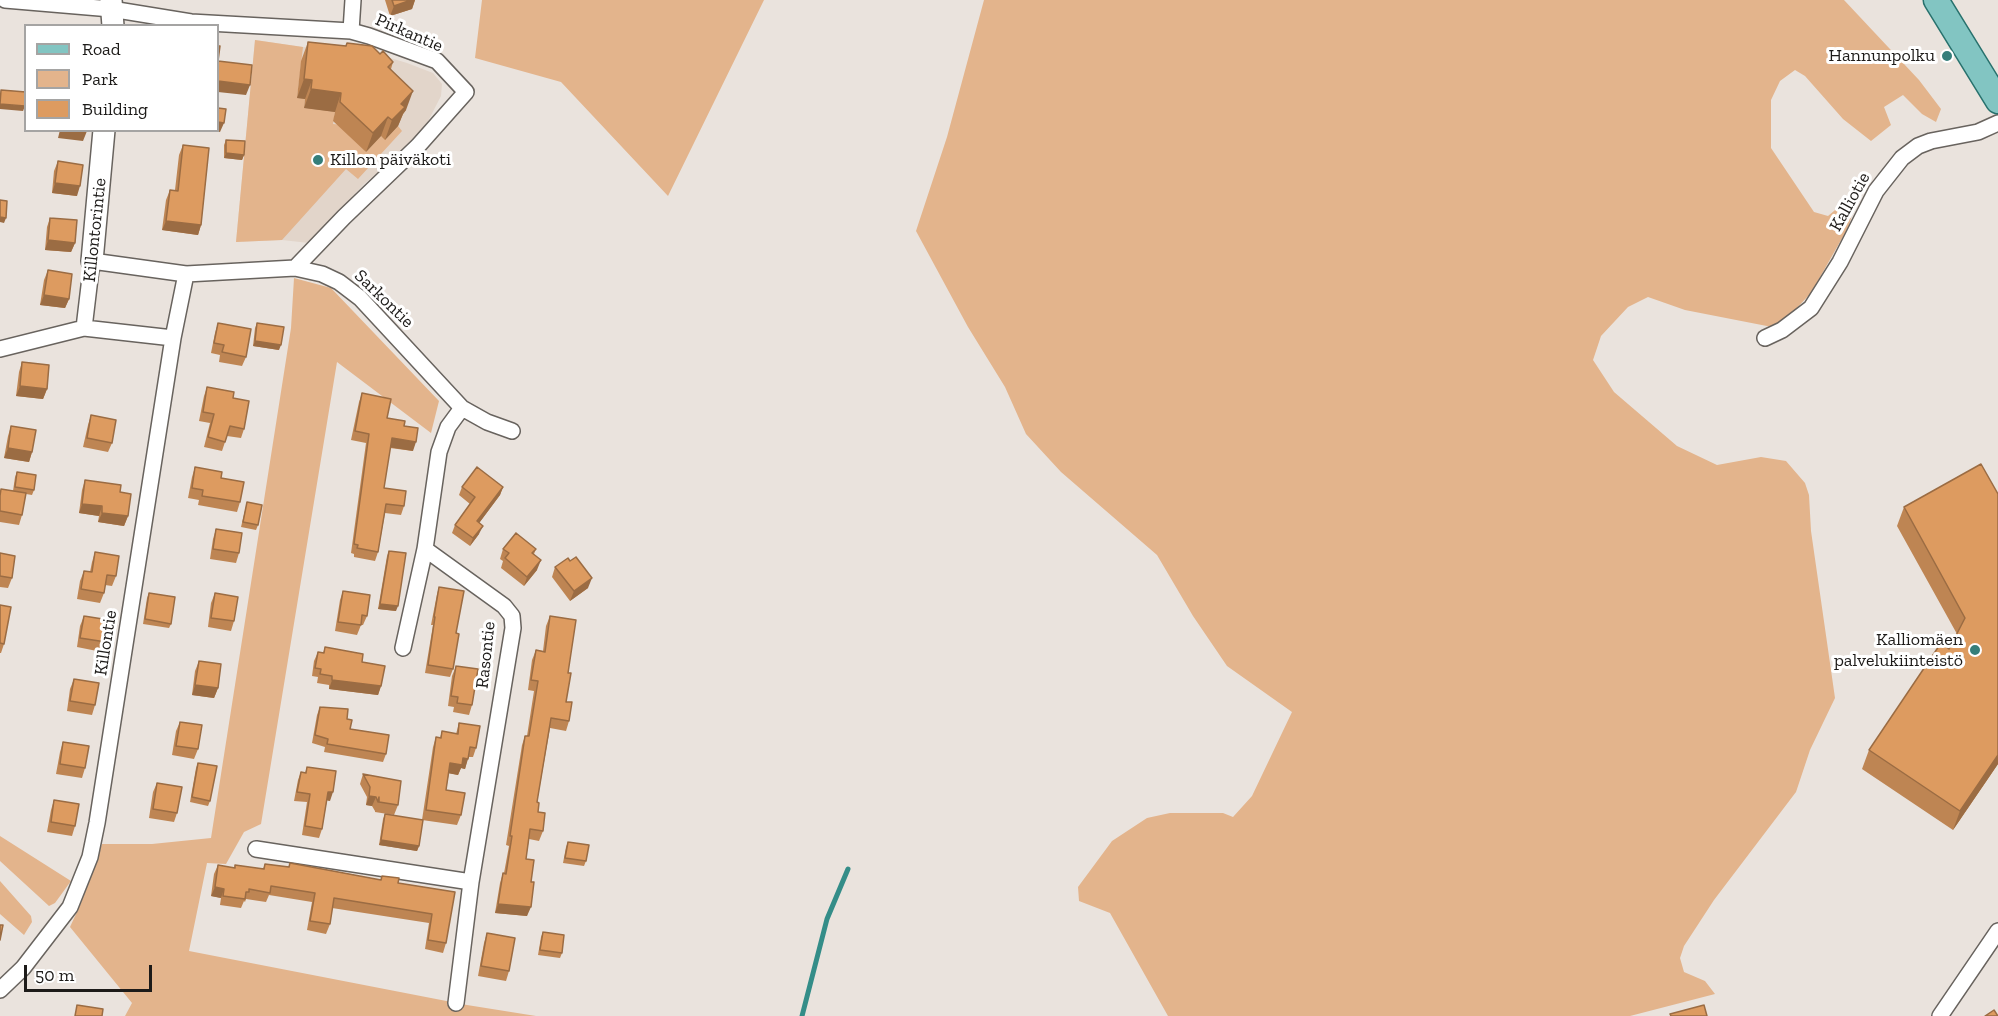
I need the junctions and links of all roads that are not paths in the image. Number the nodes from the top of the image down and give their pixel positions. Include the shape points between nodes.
1 (5, 0) edge
2 (353, 0) edge
3 (1936, 0) edge
4 (112, 12) edge
5 (351, 31) junction
6 (1998, 101) edge
7 (1998, 123) edge
8 (104, 132) edge
9 (92, 261) junction
10 (296, 268) junction
11 (186, 274) junction
12 (84, 328) junction
13 (173, 338) junction
14 (1765, 338) dead end
15 (0, 349) edge
16 (462, 408) junction
17 (512, 431) dead end
18 (425, 549) junction
19 (403, 648) dead end
20 (256, 849) dead end
21 (471, 882) junction
22 (1998, 932) edge
23 (0, 990) edge
24 (456, 1003) dead end
25 (1940, 1016) edge

1 - 4 street, Pirkantie
2 - 5 street
3 - 6 main road
4 - 5 street, Pirkantie via 191,22
5 - 10 street, Pirkantie via 436,61 466,92
7 - 14 street, Kalliotie via 1978,132 1931,141 1902,158 1876,191 1840,262 1811,308
8 - 9 street, Killontorintie
9 - 11 street, Sarkontie
9 - 12 street, Killontorintie
10 - 11 street, Sarkontie
10 - 16 street, Sarkontie via 322,274 360,298
11 - 13 street, Killontie
12 - 13 street
12 - 15 street
13 - 23 street, Killontie via 90,857 70,907 23,968
16 - 17 street, Sarkontie
16 - 18 street via 448,427 439,452
18 - 19 street
18 - 21 street, Rasontie via 504,606 512,616
20 - 21 street
21 - 24 street, Rasontie
22 - 25 street

